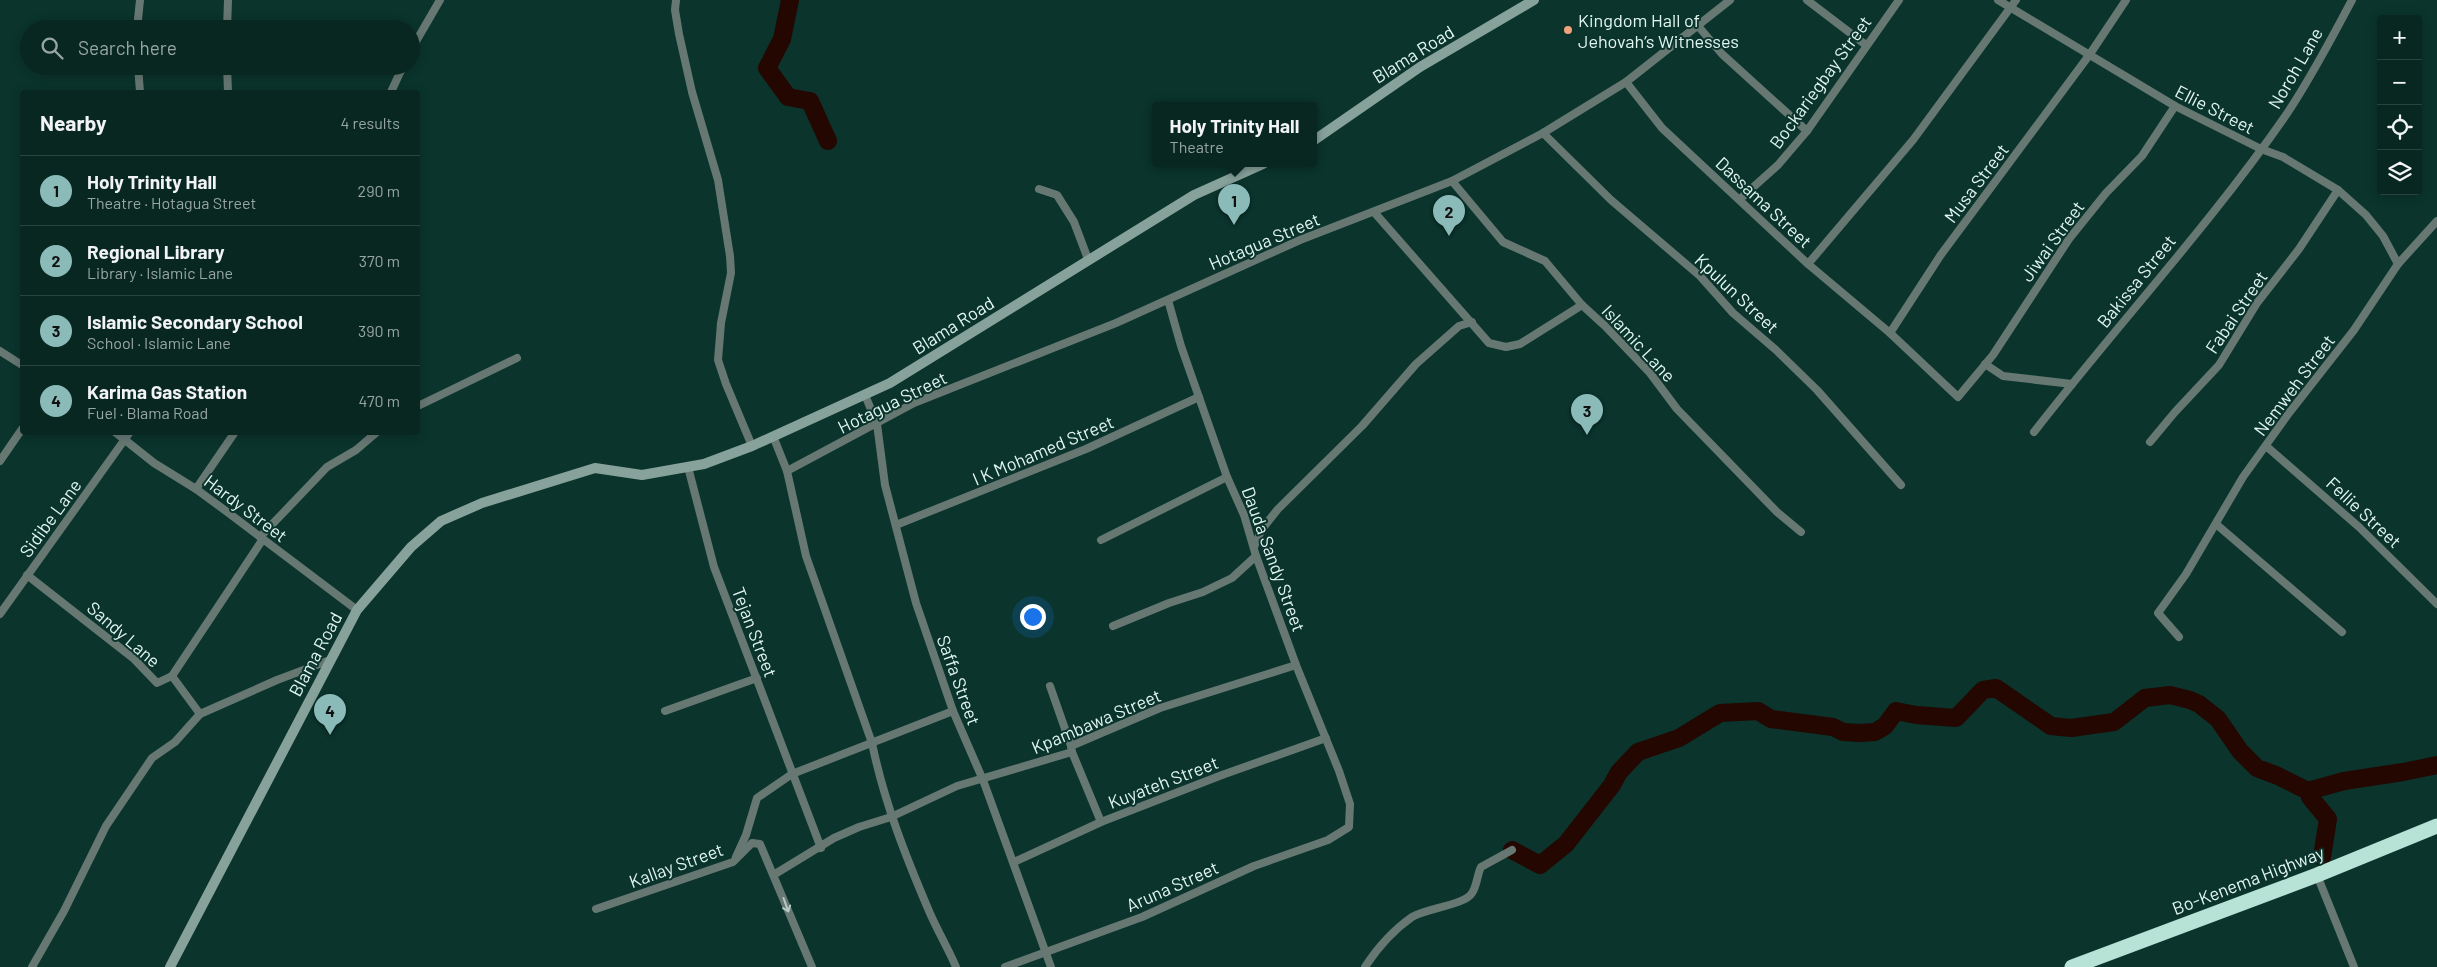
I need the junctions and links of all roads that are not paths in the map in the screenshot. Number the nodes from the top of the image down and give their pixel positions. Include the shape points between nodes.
1 (140, 0) edge
2 (228, 0) edge
3 (440, 0) edge
4 (676, 0) edge
5 (1534, 0) edge
6 (1730, 0) edge
7 (1807, 0) edge
8 (1898, 0) edge
9 (1998, 0) edge
10 (2016, 0) edge
11 (2126, 0) edge
12 (2352, 0) edge
13 (2011, 7) junction
14 (138, 20) edge
15 (227, 20) edge
16 (1698, 26) junction
17 (420, 34) edge
18 (1866, 45) junction
19 (2090, 54) junction
20 (139, 75) edge
21 (227, 75) edge
22 (399, 75) edge
23 (1626, 82) junction
24 (140, 90) edge
25 (228, 90) edge
26 (392, 90) edge
27 (2174, 106) junction
28 (1807, 131) junction
29 (1543, 133) junction
30 (1317, 138) edge
31 (2261, 149) junction
32 (1257, 167) edge
33 (1452, 181) junction
34 (1039, 189) dead end
35 (2338, 190) junction
36 (1740, 199) junction
37 (1374, 212) junction
38 (2437, 221) edge
39 (1088, 259) junction
40 (1808, 264) junction
41 (2398, 264) junction
42 (1168, 300) junction
43 (1582, 305) junction
44 (1472, 322) junction
45 (1890, 333) junction
46 (0, 351) edge
47 (517, 358) dead end
48 (20, 364) edge
49 (1985, 364) junction
50 (2072, 384) junction
51 (865, 395) junction
52 (1199, 397) junction
53 (1958, 397) joint
54 (420, 405) edge
55 (877, 424) junction
56 (20, 432) edge
57 (2034, 432) dead end
58 (119, 435) edge
59 (128, 435) edge
60 (232, 435) edge
61 (374, 435) edge
62 (773, 436) junction
63 (125, 440) junction
64 (2150, 442) dead end
65 (752, 446) junction
66 (2266, 446) junction
67 (0, 460) edge
68 (688, 467) junction
69 (787, 471) junction
70 (1228, 477) junction
71 (1901, 485) dead end
72 (196, 489) junction
73 (2216, 524) junction
74 (896, 525) junction
75 (1801, 532) dead end
76 (262, 538) junction
77 (1101, 540) dead end
78 (1254, 547) junction
79 (1256, 556) junction
80 (27, 575) junction
81 (2437, 604) edge
82 (357, 610) junction
83 (0, 614) edge
84 (1113, 626) dead end
85 (2342, 632) dead end
86 (2179, 637) dead end
87 (330, 660) junction
88 (1296, 665) junction
89 (172, 676) junction
90 (757, 678) junction
91 (1050, 686) dead end
92 (665, 711) dead end
93 (953, 711) junction
94 (200, 714) junction
95 (1326, 738) junction
96 (872, 743) junction
97 (1071, 749) junction
98 (792, 774) junction
99 (983, 780) junction
100 (891, 817) junction
101 (1101, 822) junction
102 (2437, 826) edge
103 (1349, 827) joint
104 (820, 848) junction
105 (1512, 850) dead end
106 (733, 862) junction
107 (1014, 862) junction
108 (775, 874) junction
109 (2317, 875) junction
110 (596, 909) dead end
111 (1046, 952) junction
112 (2101, 962) edge
113 (32, 967) edge
114 (170, 967) edge
115 (812, 967) edge
116 (956, 967) edge
117 (1005, 967) edge
118 (1052, 967) edge
119 (1364, 967) edge
120 (2072, 967) edge
121 (2354, 967) edge

1 - 14 street
2 - 15 street
3 - 17 street
4 - 65 street via 679,34 720,195 731,273 721,323 718,360
5 - 30 street, Blama Road via 1420,67
6 - 16 street, Hotagua Street
7 - 18 street
8 - 18 street, Bockariegbay Street
9 - 13 street, Ellie Street
10 - 13 street
11 - 19 street, Musa Street
12 - 31 street, Noroh Lane via 2318,66
13 - 19 street, Ellie Street
13 - 40 street via 1913,140
16 - 23 street, Hotagua Street
16 - 28 street via 1722,54
18 - 28 street, Bockariegbay Street
19 - 27 street, Ellie Street
19 - 45 street, Musa Street via 1940,256
20 - 24 street
21 - 25 street
22 - 26 street
23 - 29 street, Hotagua Street
23 - 36 street, Dassama Street via 1662,128
27 - 31 street, Ellie Street
27 - 49 street, Jiwai Street via 2142,156 2106,193 2069,239
28 - 36 street, Bockariegbay Street via 1778,165
29 - 33 street, Hotagua Street
29 - 71 street, Kpulun Street via 1610,200 1700,276 1733,313 1817,390
31 - 35 street, Ellie Street via 2304,169
31 - 50 street, Bakissa Street
32 - 39 street, Blama Road via 1194,196
33 - 37 street, Hotagua Street
33 - 43 street, Islamic Lane via 1503,242 1545,261
34 - 39 street via 1057,195 1074,222
35 - 41 street, Ellie Street via 2366,215 2383,236
35 - 64 street, Fabai Street via 2299,249 2256,303 2219,365
36 - 40 street, Dassama Street
37 - 42 street, Hotagua Street via 1232,269
37 - 44 street
38 - 41 street, Nemweh Street
39 - 51 street, Blama Road via 957,343
40 - 45 street, Dassama Street
41 - 66 street, Nemweh Street via 2354,330
42 - 52 street, Dauda Sandy Street
42 - 55 street, Hotagua Street via 914,403
43 - 44 street via 1520,344 1506,347 1489,343
43 - 75 street, Islamic Lane via 1650,373 1677,409 1777,512
44 - 78 street via 1459,326 1416,364 1362,426 1278,509 1262,529
45 - 53 street, Dassama Street
46 - 48 street
47 - 54 street
49 - 50 street via 2002,376
49 - 53 street, Jiwai Street
50 - 57 street, Bakissa Street
51 - 55 street, Saffa Street
51 - 62 street, Blama Road
52 - 70 street, Dauda Sandy Street
52 - 74 street, I K Mohamed Street via 1086,449
55 - 69 street, Hotagua Street
55 - 74 street, Saffa Street via 885,484
56 - 67 street
58 - 63 street, Hardy Street
59 - 63 street, Sidibe Lane
60 - 72 street
61 - 76 street via 327,468
62 - 65 street, Blama Road
62 - 69 street
63 - 72 street, Hardy Street
63 - 80 street, Sidibe Lane
65 - 68 street, Blama Road
66 - 73 street, Nemweh Street via 2243,477
66 - 81 street, Fellie Street via 2359,527
68 - 82 street, Blama Road via 642,474 595,468 482,503 441,521 411,547
68 - 90 street, Tejan Street via 714,567
69 - 96 street via 806,556
70 - 77 street
70 - 78 street, Dauda Sandy Street
72 - 76 street, Hardy Street
73 - 85 street
73 - 86 street, Nemweh Street via 2158,613
74 - 93 street, Saffa Street via 916,603
76 - 82 street, Hardy Street
76 - 89 street
78 - 79 street, Dauda Sandy Street
79 - 84 street via 1232,578
79 - 88 street, Dauda Sandy Street
80 - 83 street, Sidibe Lane
80 - 89 street, Sandy Lane via 133,658 157,683
82 - 87 street, Blama Road
87 - 94 street
87 - 114 street, Blama Road
88 - 95 street, Dauda Sandy Street
88 - 97 street, Kpambawa Street via 1160,708
89 - 94 street, Sandy Lane
90 - 92 street
90 - 98 street, Tejan Street
91 - 97 street
93 - 96 street
93 - 99 street, Saffa Street
94 - 113 street via 175,742 152,758 106,826
95 - 101 street, Kuyateh Street
95 - 103 street, Dauda Sandy Street via 1350,804
96 - 98 street
96 - 100 street
97 - 99 street, Kpambawa Street
97 - 101 street
98 - 104 street, Tejan Street
98 - 106 street via 757,798 746,835
99 - 100 street, Kpambawa Street via 957,786
99 - 107 street, Saffa Street
100 - 104 street, Kpambawa Street via 843,834
100 - 116 street
101 - 107 street, Kuyateh Street
102 - 109 highway, Bo-Kenema Highway
103 - 111 street, Aruna Street via 1328,840 1254,866 1142,917
104 - 108 street, Kpambawa Street
105 - 119 street via 1481,867 1472,894 1460,902 1436,907 1413,917 1381,943
106 - 108 street, Kallay Street via 752,843 760,844
106 - 110 street, Kallay Street
107 - 111 street, Saffa Street
108 -> 115 street
109 - 112 highway, Bo-Kenema Highway
109 - 121 street
111 - 117 street, Aruna Street
111 - 118 street, Saffa Street
112 - 120 highway, Bo-Kenema Highway

